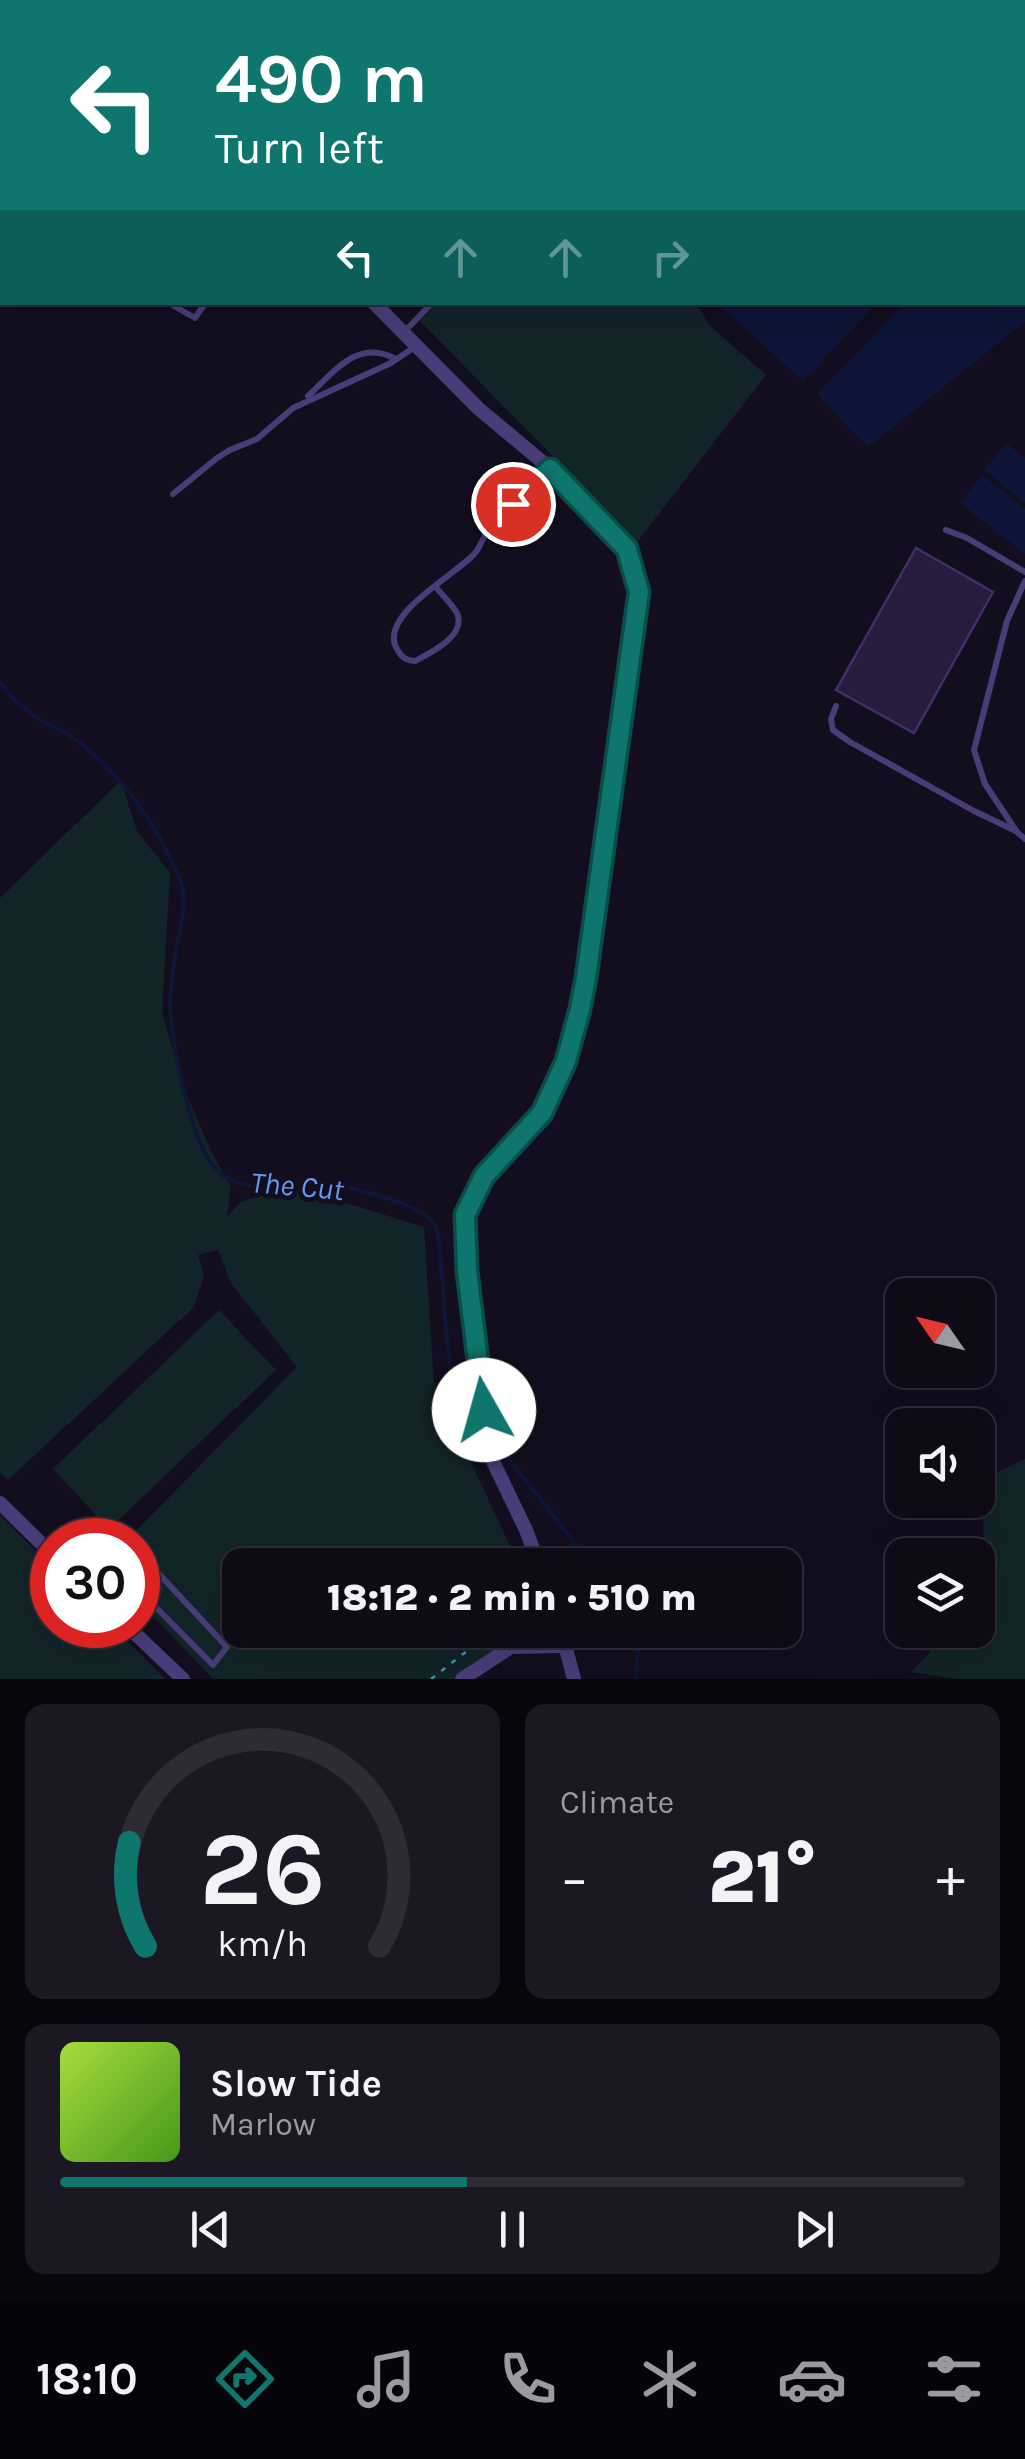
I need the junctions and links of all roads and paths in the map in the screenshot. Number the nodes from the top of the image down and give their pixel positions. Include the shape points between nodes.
1 (172, 305) edge
2 (204, 305) edge
3 (375, 305) edge
4 (430, 305) edge
5 (403, 333) junction
6 (416, 346) junction
7 (396, 359) junction
8 (300, 404) junction
9 (550, 469) junction
10 (173, 494) dead end
11 (946, 530) dead end
12 (1025, 572) edge
13 (1025, 581) edge
14 (435, 586) junction
15 (836, 706) dead end
16 (1017, 832) junction
17 (1025, 839) edge
18 (0, 1504) edge
19 (30, 1533) edge
20 (532, 1548) edge
21 (160, 1574) edge
22 (160, 1612) edge
23 (150, 1648) edge
24 (471, 1648) edge
25 (509, 1648) edge
26 (565, 1648) edge
27 (183, 1679) edge
28 (431, 1679) edge
29 (462, 1679) edge
30 (574, 1679) edge

1 - 2 lane via 195,318
3 - 5 street
4 - 5 lane
5 - 6 street
6 - 7 lane
6 - 9 street
7 - 8 lane
7 - 8 lane via 378,351 357,354
8 - 10 lane
9 - 14 lane via 493,523 476,552
9 - 20 street via 627,549 639,592 571,1044 542,1113 484,1176 465,1215 488,1446
11 - 12 lane
13 - 16 lane via 974,750 985,784
14 - 14 lane via 392,632 410,662 454,635 456,613
15 - 16 lane via 833,730 850,742
16 - 17 lane
18 - 19 street
21 - 22 lane via 227,1646 213,1665
23 - 27 street
24 - 28 path
25 - 29 street
26 - 30 street

